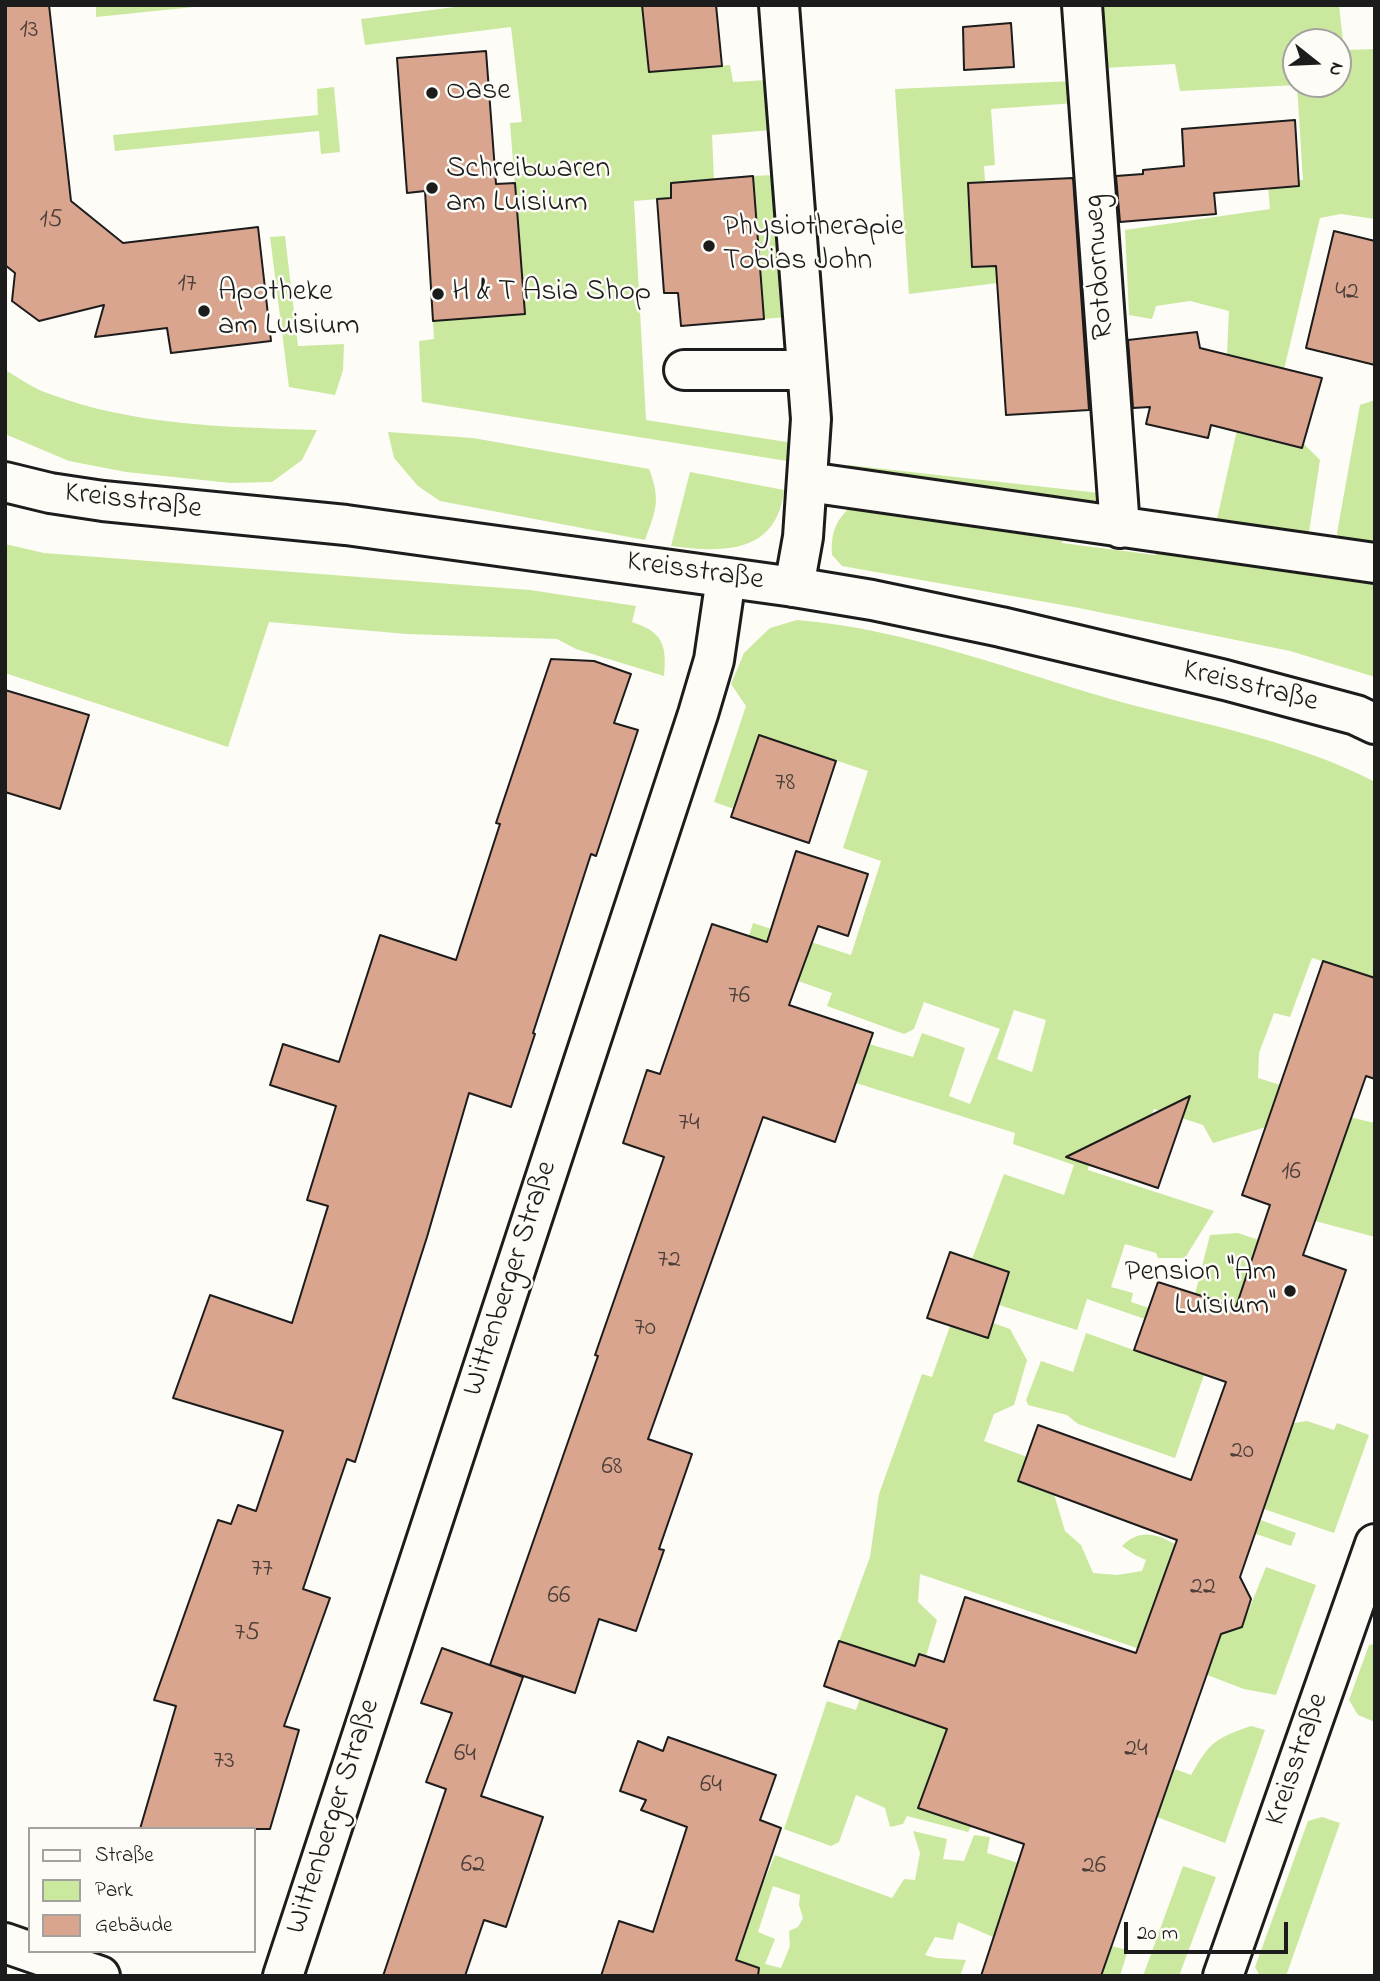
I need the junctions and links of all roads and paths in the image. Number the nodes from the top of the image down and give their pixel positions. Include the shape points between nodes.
1 (779, 5) edge
2 (1082, 5) edge
3 (684, 370) dead end
4 (807, 370) junction
5 (5, 482) edge
6 (808, 482) junction
7 (1120, 528) junction
8 (1375, 563) edge
9 (726, 578) junction
10 (794, 587) junction
11 (1375, 724) edge
12 (1375, 1544) edge
13 (5, 1943) edge
14 (28, 1951) edge
15 (34, 1953) edge
16 (100, 1976) edge
17 (283, 1976) edge
18 (1223, 1976) edge

1 - 4 street
2 - 7 street, Rotdornweg
3 - 4 street
4 - 6 street via 811,419
5 - 9 street, Kreisstraße via 103,501 346,525
6 - 7 street
6 - 10 street
7 - 8 street
9 - 10 street, Kreisstraße
9 - 17 street, Wittenberger Straße via 714,660 698,715
10 - 11 street, Kreisstraße via 1014,630 1225,680
12 - 18 street, Kreisstraße
13 - 14 street
15 - 16 street

